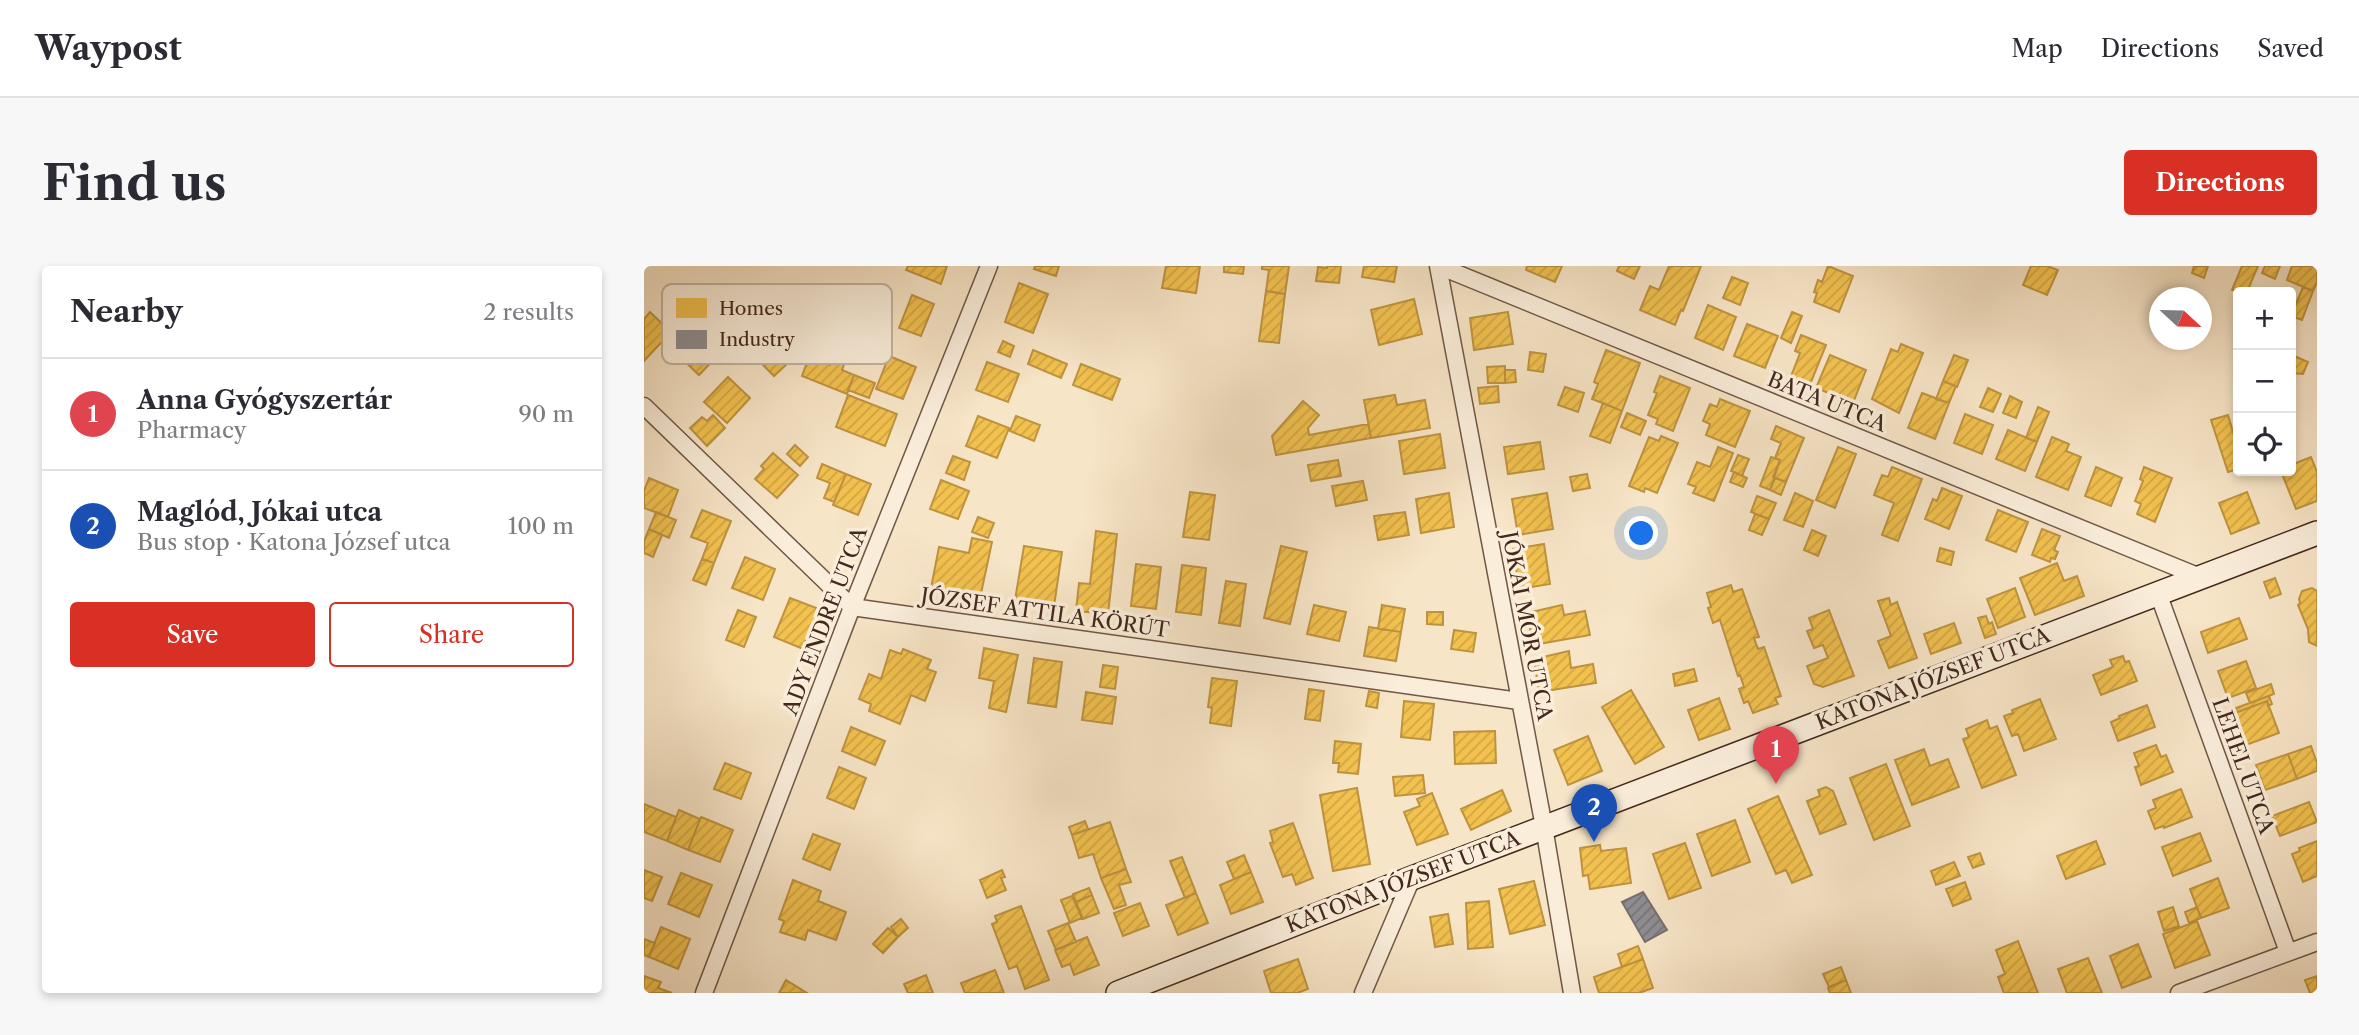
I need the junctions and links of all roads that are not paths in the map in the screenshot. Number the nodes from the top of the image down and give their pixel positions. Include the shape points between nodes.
1 (989, 266) edge
2 (1438, 266) edge
3 (644, 405) edge
4 (2317, 533) edge
5 (2200, 577) junction
6 (2158, 593) junction
7 (852, 607) junction
8 (1519, 701) junction
9 (1544, 827) junction
10 (1412, 878) junction
11 (2317, 942) edge
12 (2288, 952) junction
13 (704, 993) edge
14 (1118, 993) edge
15 (1363, 993) edge
16 (1572, 993) edge
17 (2179, 993) edge

1 - 7 street, ADY ENDRE UTCA
2 - 5 street, BATA UTCA
2 - 8 street, JÓKAI MÓR UTCA
3 - 7 street
4 - 5 main road, KATONA JÓZSEF UTCA
5 - 6 main road, KATONA JÓZSEF UTCA
6 - 9 main road, KATONA JÓZSEF UTCA
6 - 12 street, LEHEL UTCA
7 - 8 street, JÓZSEF ATTILA KÖRÚT
7 - 13 street, ADY ENDRE UTCA
8 - 9 street, JÓKAI MÓR UTCA
9 - 10 main road, KATONA JÓZSEF UTCA
9 - 16 street, JÓKAI MÓR UTCA
10 - 14 main road, KATONA JÓZSEF UTCA
10 - 15 street
11 - 12 street
12 - 17 street

